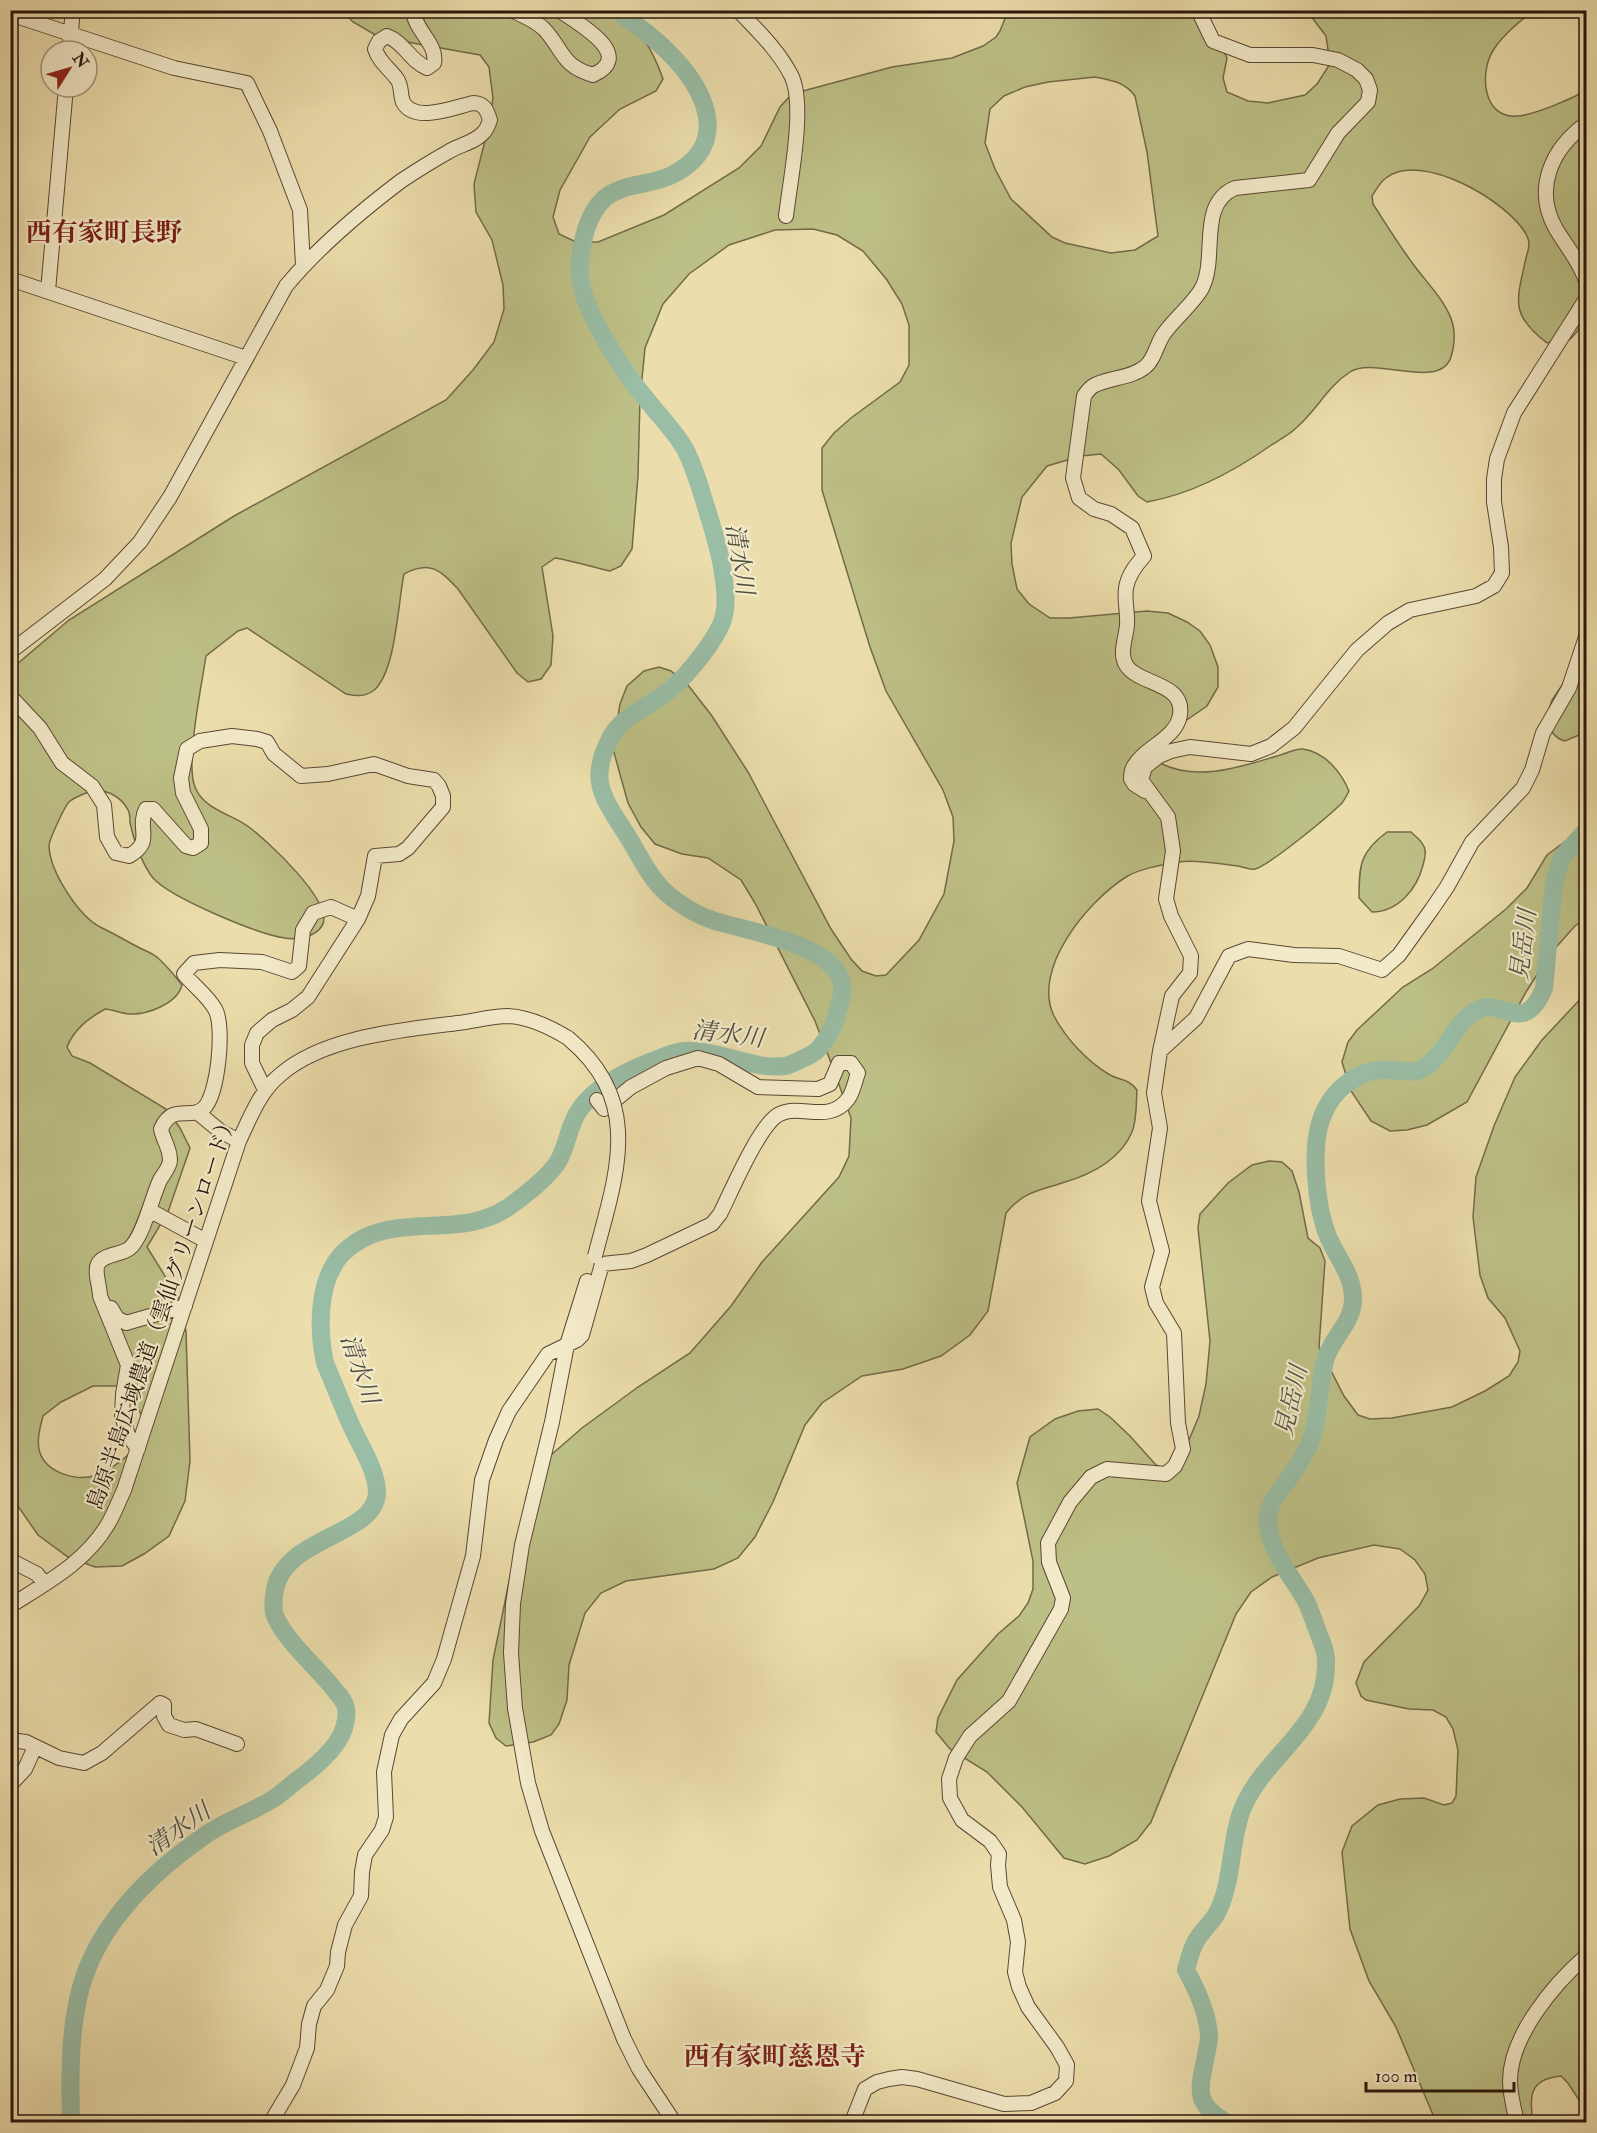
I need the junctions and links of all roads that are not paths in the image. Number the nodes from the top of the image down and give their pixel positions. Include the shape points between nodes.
1 (73, 10) edge
2 (413, 10) edge
3 (511, 10) edge
4 (559, 10) edge
5 (738, 10) edge
6 (1198, 10) edge
7 (10, 14) edge
8 (71, 34) junction
9 (70, 39) edge
10 (65, 99) edge
11 (1587, 124) edge
12 (786, 216) dead end
13 (303, 265) junction
14 (10, 279) edge
15 (1587, 281) edge
16 (48, 291) junction
17 (1587, 299) edge
18 (246, 358) junction
19 (1587, 637) edge
20 (10, 652) edge
21 (10, 696) edge
22 (1152, 794) junction
23 (358, 919) junction
24 (1160, 1051) junction
25 (265, 1090) junction
26 (597, 1100) dead end
27 (197, 1112) junction
28 (239, 1141) junction
29 (149, 1210) junction
30 (206, 1241) junction
31 (100, 1284) junction
32 (185, 1306) junction
33 (567, 1345) junction
34 (138, 1449) junction
35 (10, 1560) edge
36 (45, 1584) junction
37 (10, 1606) edge
38 (10, 1740) edge
39 (237, 1744) dead end
40 (35, 1747) junction
41 (10, 1785) edge
42 (1587, 1956) edge
43 (271, 2122) edge
44 (674, 2122) edge
45 (852, 2122) edge
46 (1517, 2122) edge

1 - 8 street
2 - 13 street via 434,63 427,68 418,64 396,40 387,36 375,49 377,57 399,81 408,109 419,114 480,103 490,120 484,132 426,165 367,208
3 - 4 street via 544,29 570,65 593,75 603,71 608,52 604,44
5 - 12 street via 772,46 792,76 797,93 798,116
6 - 22 street via 1213,41 1250,55 1313,55 1338,60 1357,70 1370,90 1368,102 1338,133 1309,180 1225,192 1216,204 1212,220 1202,289 1163,335 1148,366 1093,386 1084,396 1073,478 1079,498 1132,528 1144,556 1126,588 1127,625 1122,657 1134,675 1169,690 1178,701 1180,714 1173,728 1133,766 1131,779
7 - 8 street
8 - 9 street
8 - 13 street via 174,68 247,83 300,210
10 - 16 street
11 - 15 street via 1566,141 1553,159 1545,190 1545,204 1554,227
13 - 18 street via 286,286
14 - 16 street
16 - 18 street
17 - 22 street via 1514,413 1497,459 1494,502 1502,573 1494,586 1476,596 1410,610 1388,623 1357,650 1294,728 1271,746 1251,754 1190,747 1159,756 1145,767 1141,780
18 - 20 street via 170,497 140,542 105,579
19 - 24 street via 1569,688 1543,733 1522,788 1472,842 1447,887 1399,955 1382,970 1339,956 1248,949 1229,956 1196,1018
21 - 23 street via 40,728 62,763 92,786 104,805 107,837 116,853 129,856 140,849 144,838 146,809 153,808 186,846 193,848 201,843 201,829 183,793 181,778 187,749 200,741 232,736 267,742 274,754 301,776 374,764 434,780 443,796 443,807 408,848 399,854 375,856 368,896
22 - 24 street via 1168,817 1173,851 1166,899 1170,916 1191,956 1190,973 1172,996
23 - 25 street via 308,997 257,1032 252,1063
23 - 27 street via 331,907 313,913 303,930 299,966 292,972 262,962 220,960 194,963 187,969 184,974 215,1008 220,1022 216,1078 208,1102
24 - 45 street via 1154,1093 1160,1128 1149,1201 1162,1251 1152,1287 1156,1303 1174,1333 1183,1449 1166,1474 1107,1469 1091,1477 1070,1502 1048,1543 1049,1562 1063,1599 1061,1609 1009,1701 970,1736 949,1779 950,1798 962,1820 990,1841 999,1854 1000,1887 1014,1920 1018,1942 1015,1972 1019,1988 1067,2065 1066,2081 1055,2093 1031,2103 1004,2104 917,2079 890,2079 866,2089
25 - 28 street, 島原半島広域農道（雲仙グリーンロード）
25 - 33 street, 島原半島広域農道（雲仙グリーンロード）, bridge via 278,1076 311,1054 333,1045 508,1016 549,1027 582,1049 611,1098 620,1152 595,1256
26 - 33 street via 604,1109 631,1087 666,1068 698,1058 719,1064 758,1087 818,1089 830,1083 838,1063 851,1063 858,1073 850,1098 841,1107 828,1113 788,1112 777,1115 765,1127 712,1224 631,1261 602,1264 582,1335
27 - 28 street
27 - 29 street via 179,1112 165,1120 161,1129 170,1151 170,1163
28 - 30 street, 島原半島広域農道（雲仙グリーンロード）
29 - 30 street
29 - 31 street via 133,1245 98,1262
30 - 32 street, 島原半島広域農道（雲仙グリーンロード）
31 - 32 street via 121,1322
31 - 34 street via 100,1296 128,1365 122,1416
32 - 34 street, 島原半島広域農道（雲仙グリーンロード）
33 - 43 street via 548,1354 509,1411 496,1440 482,1480 473,1556 444,1659 434,1683 401,1719 392,1735 384,1772 386,1817 382,1830 366,1855 361,1896 345,1925 337,1966 327,1990 314,2006 307,2048 294,2085
33 - 44 street, 島原半島広域農道（雲仙グリーンロード） via 522,1545 513,1604 515,1708 528,1783 546,1842 624,2039
34 - 36 street, 島原半島広域農道（雲仙グリーンロード） via 108,1525 74,1564
35 - 36 street via 37,1574
36 - 37 street, 島原半島広域農道（雲仙グリーンロード）
38 - 40 street
39 - 40 street via 196,1729 169,1725 160,1703 102,1753 84,1763 58,1758
40 - 41 street via 25,1769
42 - 46 street via 1547,1999 1521,2038 1510,2080

